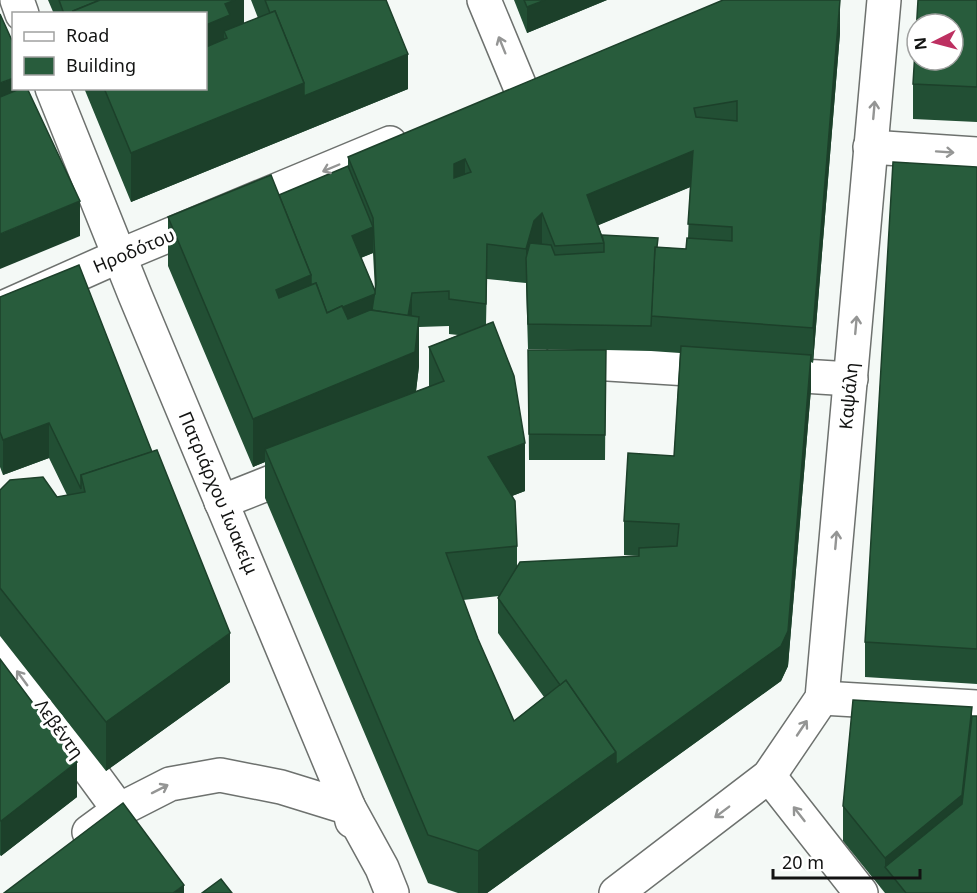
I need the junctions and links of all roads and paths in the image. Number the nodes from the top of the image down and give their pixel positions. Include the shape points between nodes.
1 (484, 0) edge
2 (884, 0) edge
3 (553, 76) edge
4 (53, 90) edge
5 (412, 134) edge
6 (870, 147) junction
7 (977, 154) edge
8 (119, 256) junction
9 (0, 309) edge
10 (547, 360) edge
11 (851, 379) junction
12 (334, 457) edge
13 (221, 502) junction
14 (0, 648) edge
15 (822, 698) junction
16 (977, 707) edge
17 (769, 776) junction
18 (349, 807) junction
19 (119, 810) junction
20 (64, 851) edge
21 (369, 893) edge
22 (392, 893) edge
23 (616, 893) edge
24 (861, 893) edge

3 -> 1 street via 510,94
6 -> 2 street, Καψάλη
4 - 8 street, Πατριάρχου Ιωακείμ
5 -> 8 street, Ηροδότου
6 -> 7 street
11 -> 6 street, Καψάλη
8 - 9 street, Ηροδότου
8 - 13 street, Πατριάρχου Ιωακείμ
10 - 11 street
15 -> 11 street, Καψάλη
12 - 13 street
13 - 18 street, Πατριάρχου Ιωακείμ
19 -> 14 street, Λεβέντη
15 - 16 street
17 -> 15 street, Καψάλη
17 -> 23 street, Καψάλη
24 -> 17 street
19 -> 18 street via 170,784 220,775 281,787
18 - 21 street
18 - 22 street, Πατριάρχου Ιωακείμ
19 - 20 street

